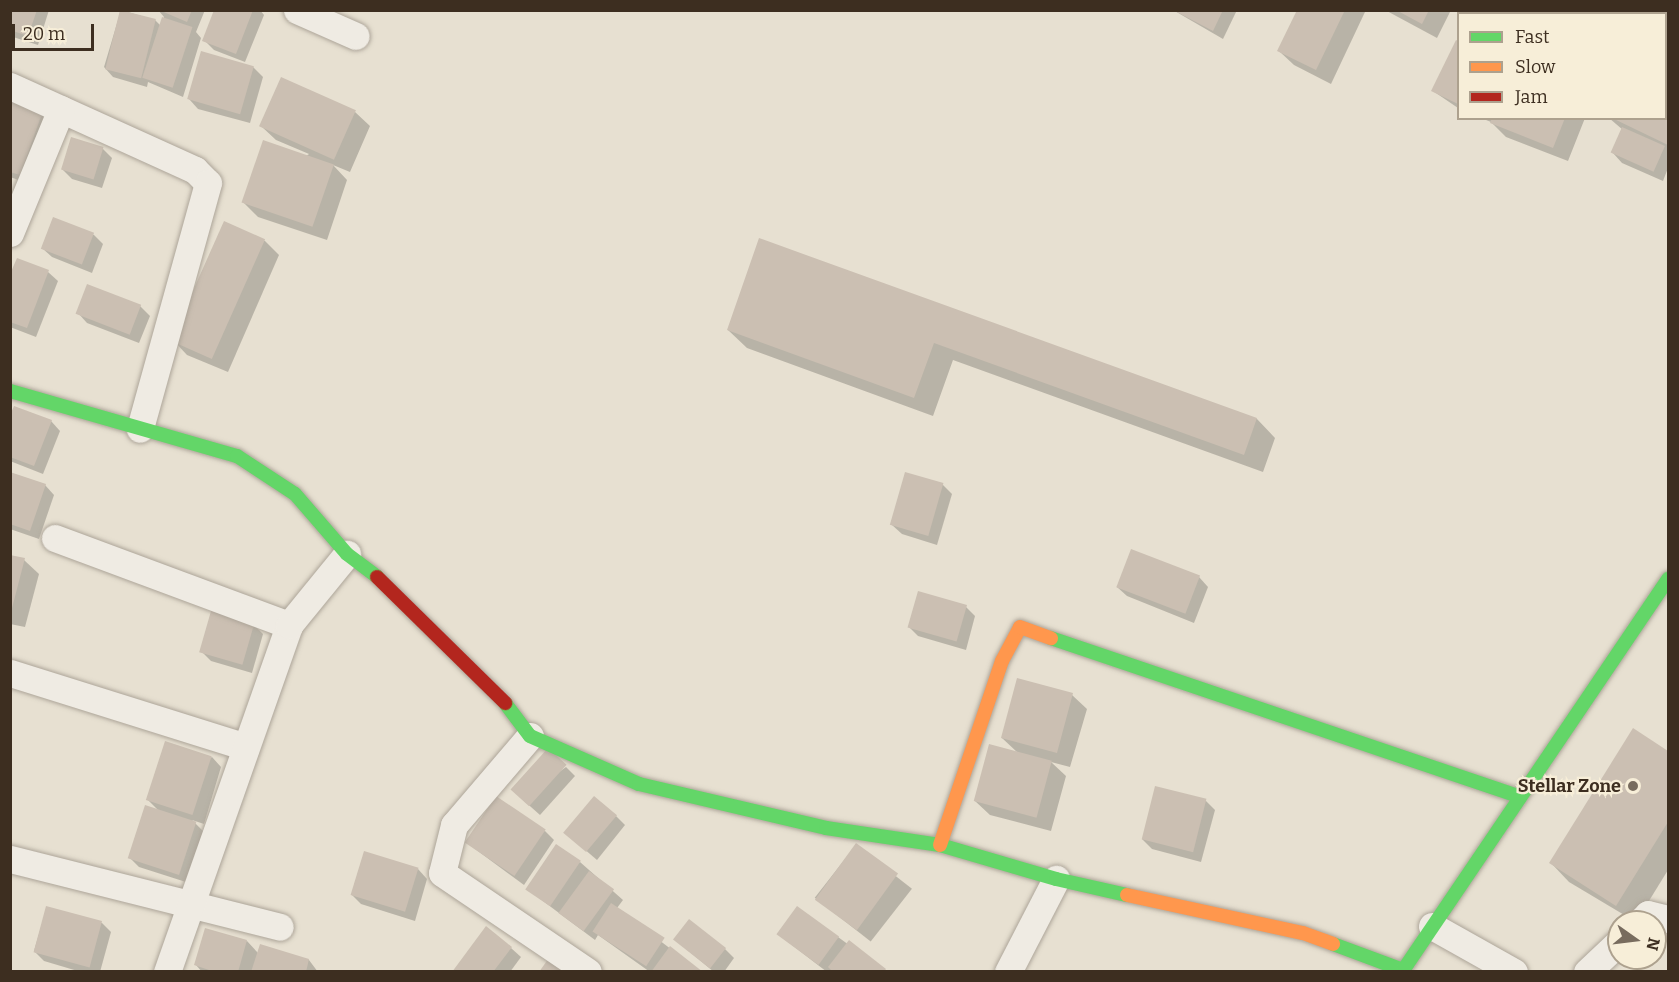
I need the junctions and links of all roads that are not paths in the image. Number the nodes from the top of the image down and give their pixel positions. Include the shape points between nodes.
1 (297, 10) edge
2 (356, 36) dead end
3 (10, 86) edge
4 (61, 109) junction
5 (10, 233) edge
6 (10, 391) edge
7 (140, 429) junction
8 (55, 538) dead end
9 (347, 554) junction
10 (1668, 579) edge
11 (289, 625) junction
12 (10, 673) edge
13 (530, 736) junction
14 (246, 747) junction
15 (1520, 797) junction
16 (940, 845) junction
17 (10, 859) edge
18 (1056, 879) junction
19 (191, 905) junction
20 (1432, 926) junction
21 (280, 927) dead end
22 (1607, 953) edge
23 (1403, 971) edge
24 (167, 972) edge
25 (588, 972) edge
26 (1008, 972) edge
27 (1514, 972) edge
28 (1587, 972) edge

1 - 2 street
3 - 4 street
4 - 5 street
4 - 7 street via 195,170 208,183
6 - 7 street
7 - 9 street via 237,456 296,494
8 - 11 street
9 - 11 street
9 - 13 street via 360,560 511,709
10 - 15 street
11 - 14 street
12 - 14 street
13 - 16 street via 639,784 826,828
13 - 25 street via 454,825 442,873
14 - 19 street
15 - 16 street via 1020,627 1002,661
15 - 20 street
16 - 18 street
17 - 19 street
18 - 23 street via 1303,933
18 - 26 street
19 - 21 street
19 - 24 street
20 - 23 street
20 - 27 street
22 - 28 street

